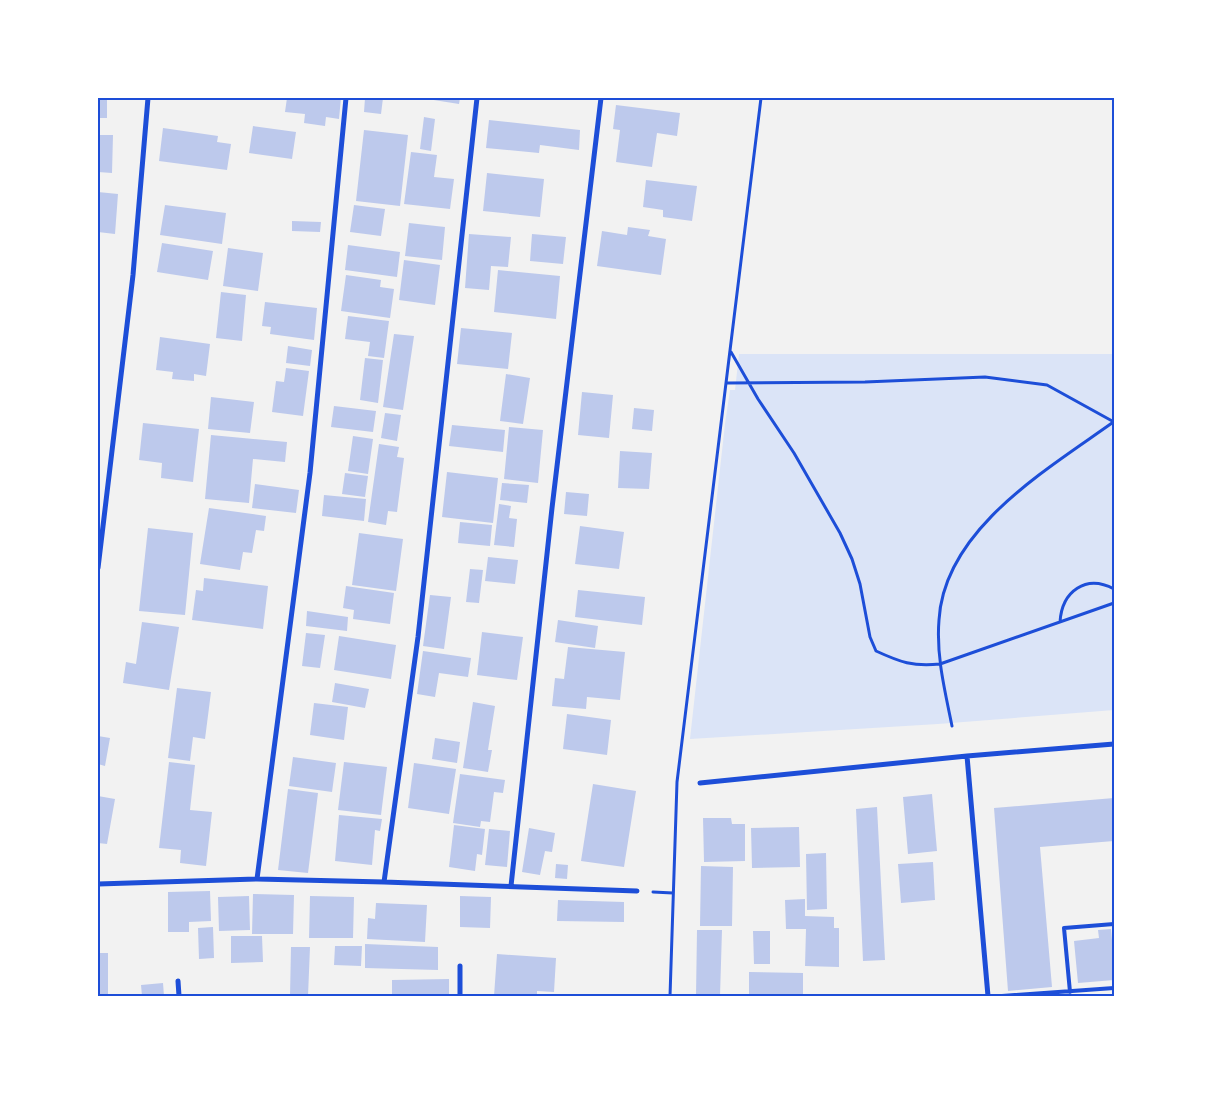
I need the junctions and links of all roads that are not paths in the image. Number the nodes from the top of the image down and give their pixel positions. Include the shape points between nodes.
1 (148, 98) edge
2 (346, 98) edge
3 (477, 98) edge
4 (600, 98) edge
5 (98, 568) edge
6 (1114, 744) edge
7 (967, 756) junction
8 (700, 782) dead end
9 (257, 879) junction
10 (384, 882) junction
11 (98, 884) edge
12 (511, 886) junction
13 (637, 891) road end
14 (1114, 924) edge
15 (460, 966) dead end
16 (178, 981) dead end
17 (1114, 988) edge
18 (1070, 992) junction
19 (179, 996) edge
20 (460, 996) edge
21 (988, 996) edge
22 (1002, 996) edge

1 - 5 street via 133,275
2 - 9 street via 310,473
3 - 10 street via 418,637
4 - 12 street
6 - 7 street
7 - 8 street
7 - 21 street
9 - 10 street
9 - 11 street
10 - 12 street
12 - 13 street
14 - 18 lane via 1064,928
15 - 20 street
16 - 19 street
17 - 18 lane
18 - 22 lane

